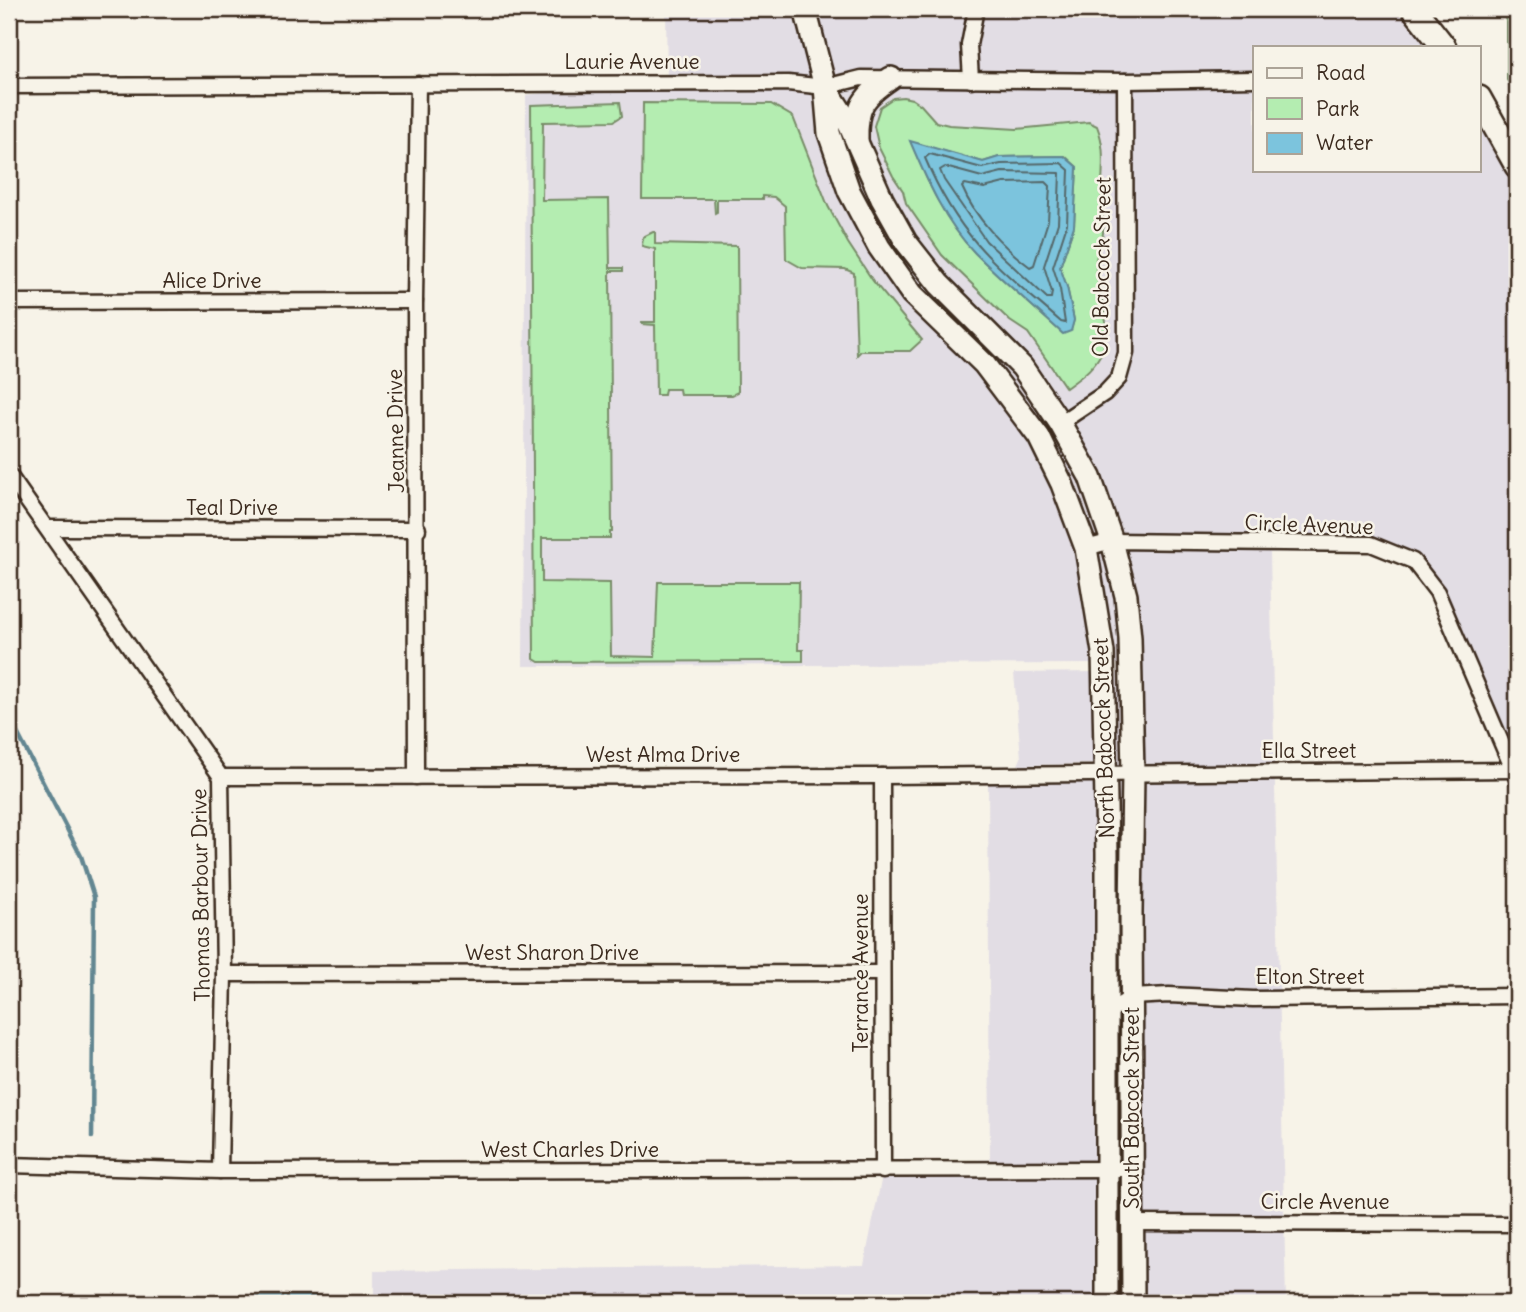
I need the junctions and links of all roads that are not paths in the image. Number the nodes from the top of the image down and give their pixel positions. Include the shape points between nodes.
1 (805, 9) edge
2 (976, 9) edge
3 (1414, 9) edge
4 (1443, 46) edge
5 (891, 78) junction
6 (1253, 79) edge
7 (971, 80) junction
8 (1125, 81) junction
9 (418, 84) junction
10 (9, 86) edge
11 (825, 87) junction
12 (1480, 100) edge
13 (857, 142) junction
14 (1517, 166) edge
15 (9, 302) edge
16 (415, 302) junction
17 (1060, 423) junction
18 (9, 475) edge
19 (47, 528) junction
20 (418, 529) junction
21 (1112, 541) junction
22 (1086, 548) junction
23 (1106, 774) junction
24 (1133, 774) junction
25 (1515, 775) edge
26 (882, 776) junction
27 (221, 777) junction
28 (416, 777) junction
29 (1131, 913) joint
30 (881, 973) junction
31 (223, 974) junction
32 (1517, 996) edge
33 (1132, 997) junction
34 (1107, 1013) junction
35 (9, 1164) edge
36 (1107, 1169) junction
37 (1132, 1169) junction
38 (220, 1171) junction
39 (883, 1171) junction
40 (1132, 1223) junction
41 (1517, 1224) edge
42 (1107, 1303) edge
43 (1133, 1303) edge

1 - 11 main road, North Babcock Street
2 - 7 street via 969,45
3 - 4 main road
5 - 7 street, Laurie Avenue
5 - 11 street, Laurie Avenue via 861,78
5 - 13 main road via 871,91 861,105
6 - 8 street, Laurie Avenue
7 - 8 street, Laurie Avenue
8 - 17 street, Old Babcock Street via 1126,353 1119,378 1105,393
9 - 10 street, Laurie Avenue
9 - 11 street, Laurie Avenue via 788,83
9 - 16 street, Jeanne Drive
11 - 13 main road, North Babcock Street
11 - 22 main road, North Babcock Street via 829,133 849,191 879,247 912,294 984,364 1039,437
12 - 14 main road
13 - 17 main road, North Babcock Street via 906,242 939,284 1022,367
15 - 16 street, Alice Drive
16 - 20 street, Jeanne Drive
17 - 21 main road, North Babcock Street via 1090,477
18 - 19 street, Thomas Barbour Drive
19 - 20 street, Teal Drive
19 - 27 street, Thomas Barbour Drive
20 - 28 street, Jeanne Drive
21 - 22 street, Circle Avenue
21 - 24 main road, North Babcock Street via 1126,596 1130,638
21 - 25 street, Circle Avenue via 1371,544 1413,561 1437,592
22 - 23 main road, North Babcock Street via 1104,652
23 - 24 street, Ella Street
23 - 26 street, West Alma Drive
23 - 34 main road, North Babcock Street
24 - 25 street, Ella Street
24 - 29 main road, North Babcock Street
26 - 28 street, West Alma Drive
26 - 30 street, Terrance Avenue
27 - 28 street, West Alma Drive
27 - 31 street, Thomas Barbour Drive
29 - 33 main road, South Babcock Street
30 - 31 street, West Sharon Drive
30 - 39 street, Terrance Avenue
31 - 38 street, Thomas Barbour Drive
32 - 33 street, Elton Street
33 - 34 street, Elton Street
33 - 37 main road, South Babcock Street
34 - 36 main road, North Babcock Street
35 - 38 street, West Charles Drive
36 - 37 street, West Charles Drive
36 - 39 street, West Charles Drive
36 - 42 main road, North Babcock Street
37 - 40 main road, South Babcock Street
38 - 39 street, West Charles Drive
40 - 41 street, Circle Avenue
40 - 43 main road, South Babcock Street

